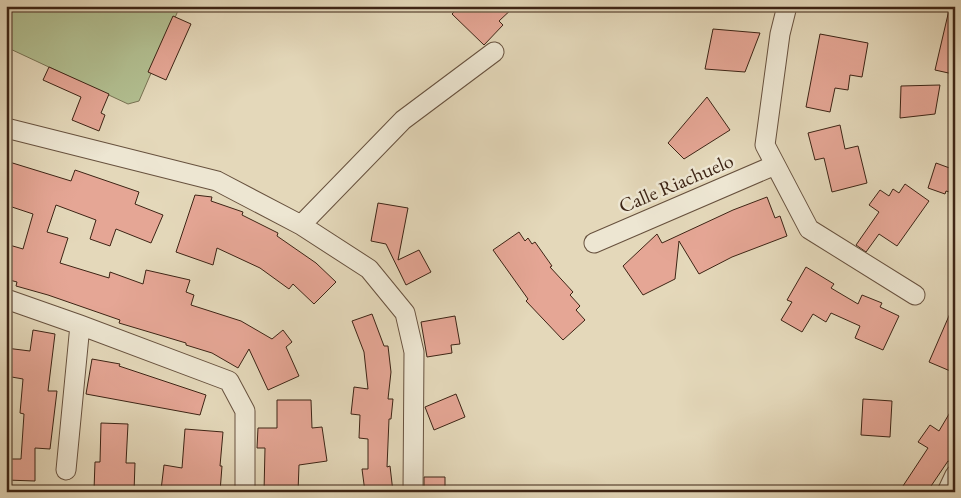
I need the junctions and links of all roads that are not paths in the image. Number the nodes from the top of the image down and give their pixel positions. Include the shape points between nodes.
1 (787, 6) edge
2 (494, 52) dead end
3 (6, 128) edge
4 (775, 165) junction
5 (301, 225) junction
6 (594, 243) dead end
7 (915, 295) dead end
8 (6, 299) edge
9 (80, 325) junction
10 (66, 470) dead end
11 (955, 475) edge
12 (245, 490) dead end
13 (413, 492) edge
14 (947, 492) edge

1 - 4 street via 780,34 765,145
2 - 5 street via 403,120
3 - 5 street via 217,181
4 - 6 street, Calle Riachuelo
4 - 7 street via 809,229
5 - 13 street via 369,269 405,313 414,352
8 - 9 street
9 - 10 street
9 - 12 street via 229,381 245,411
11 - 14 street

